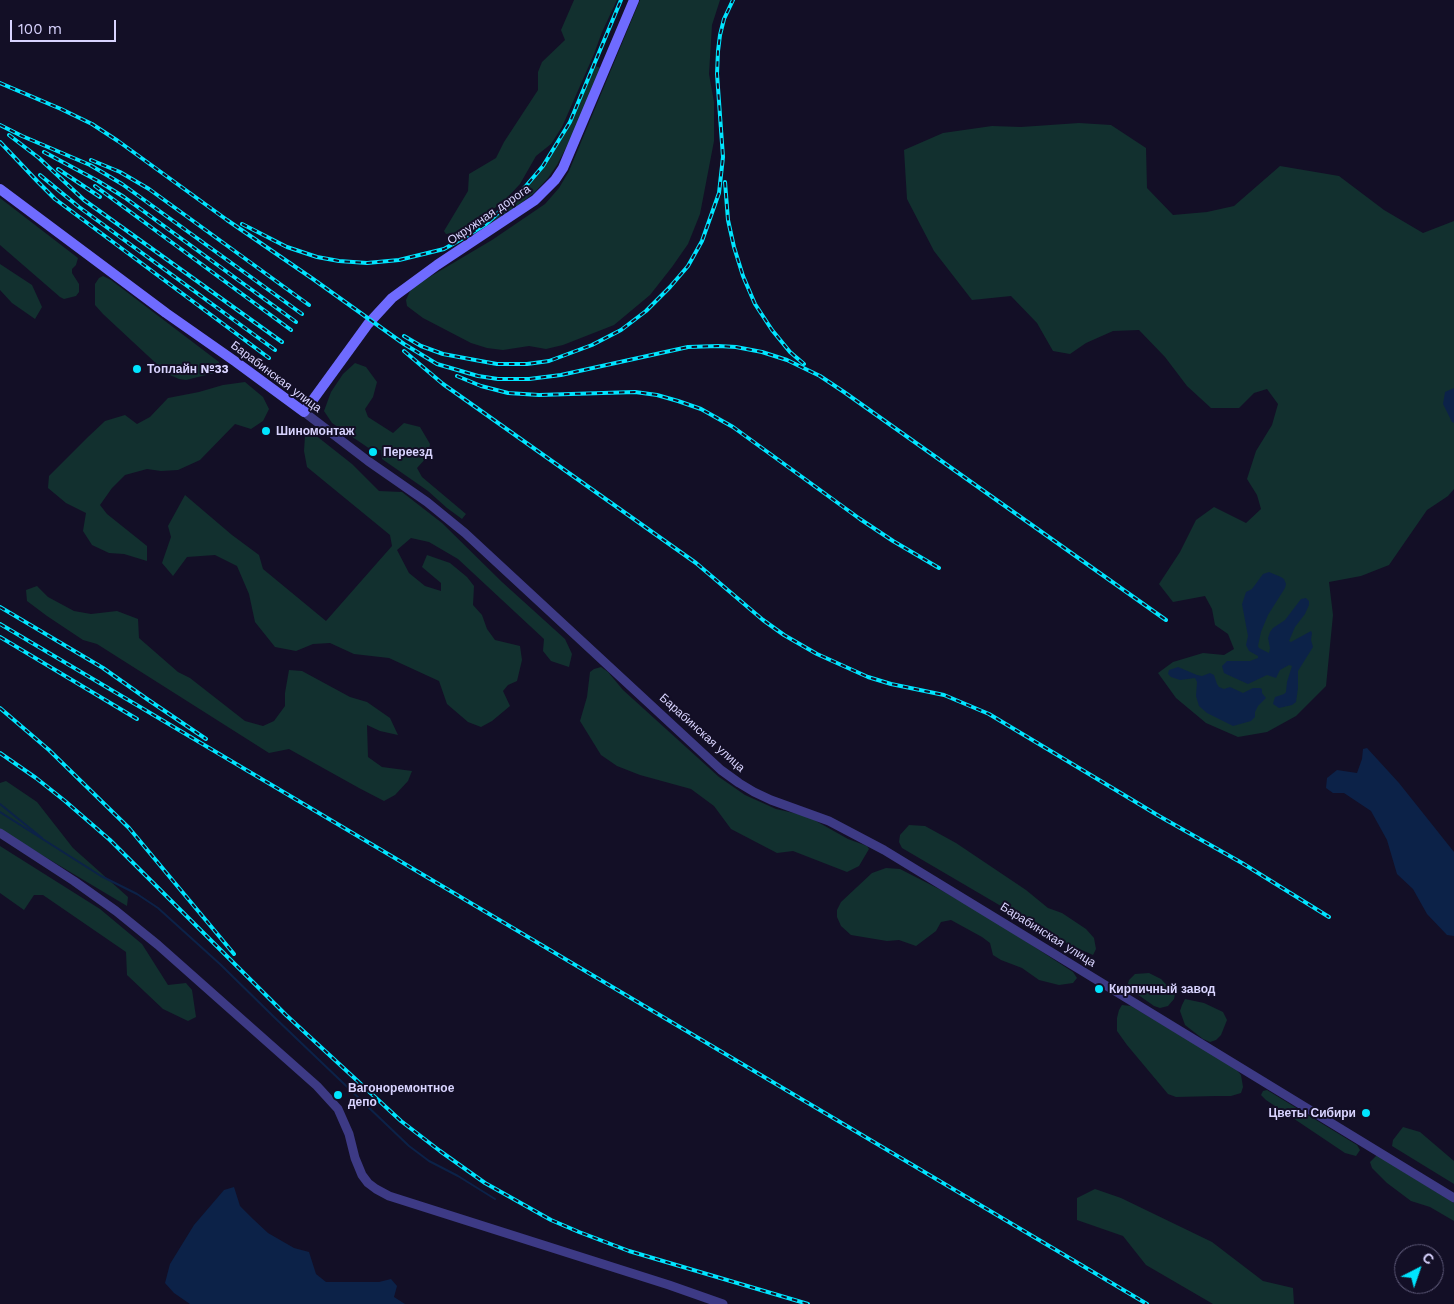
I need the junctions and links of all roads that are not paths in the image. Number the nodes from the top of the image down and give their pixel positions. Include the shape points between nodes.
1 (634, 0) edge
2 (0, 189) edge
3 (304, 412) junction
4 (0, 833) edge
5 (1454, 1198) edge
6 (722, 1304) edge

1 - 3 main road, Окружная дорога via 563,168 555,180 534,200 392,298 368,324
2 - 3 main road, Барабинская улица
3 - 5 street, Барабинская улица via 465,533 721,770 739,783 771,800 829,821 884,850
4 - 6 street via 116,911 317,1086 338,1109 350,1134 362,1175 376,1189 389,1196

